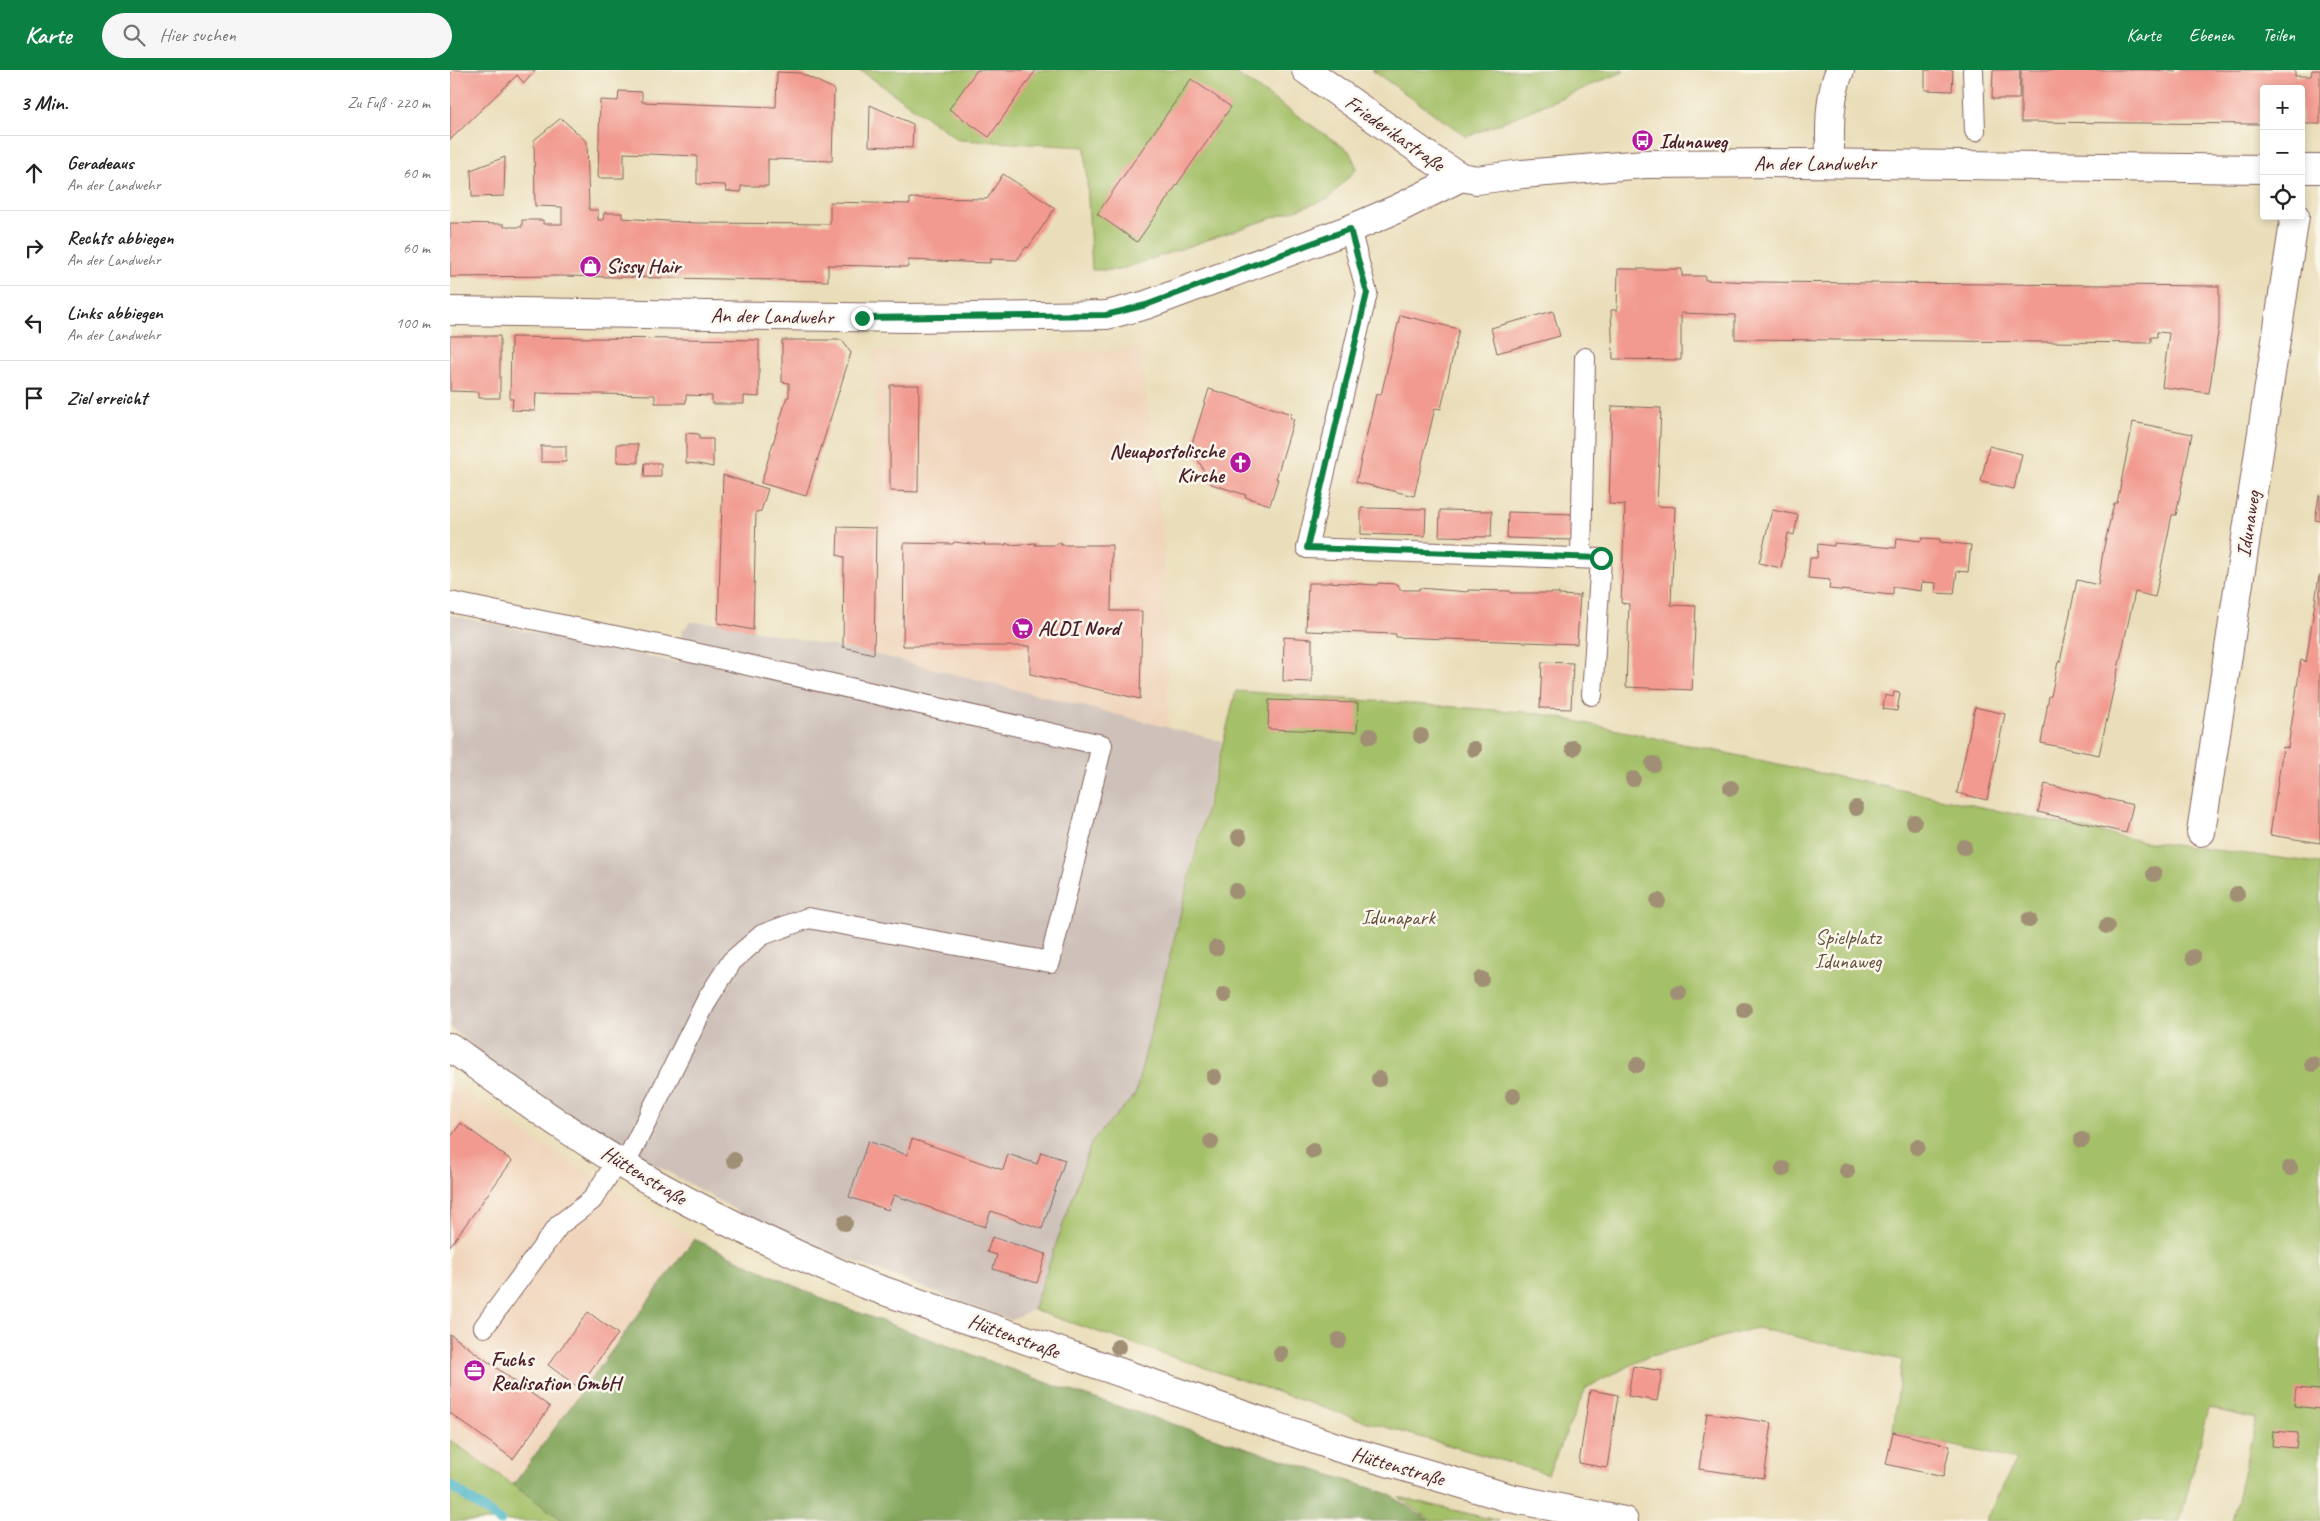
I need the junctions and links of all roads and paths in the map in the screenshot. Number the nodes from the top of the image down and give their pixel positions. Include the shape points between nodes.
1 (1306, 70) edge
2 (1840, 70) edge
3 (1973, 70) edge
4 (1975, 131) dead end
5 (1830, 163) junction
6 (2260, 169) edge
7 (1461, 177) junction
8 (2294, 220) edge
9 (1350, 229) junction
10 (450, 310) edge
11 (1585, 358) dead end
12 (1581, 557) junction
13 (450, 602) edge
14 (1592, 695) dead end
15 (2201, 832) dead end
16 (450, 1047) edge
17 (622, 1162) junction
18 (484, 1327) dead end
19 (1624, 1521) edge

1 - 7 street, Friederikastraße
2 - 5 street via 1830,126
3 - 4 lane
5 - 6 street, An der Landwehr
5 - 7 street, An der Landwehr via 1646,164 1477,180
7 - 9 street, An der Landwehr
8 - 15 street, Idunaweg
9 - 10 street, An der Landwehr via 1146,305 1106,315 907,318
9 - 12 lane via 1367,293 1307,548
11 - 12 lane
12 - 14 lane via 1601,558
13 - 17 lane via 668,647 1102,745 1050,962 808,918 762,935 732,961 708,998
16 - 17 street, Hüttenstraße via 546,1116
17 - 18 lane via 592,1200 558,1225
17 - 19 street, Hüttenstraße via 733,1225 864,1284 1336,1447 1510,1498

